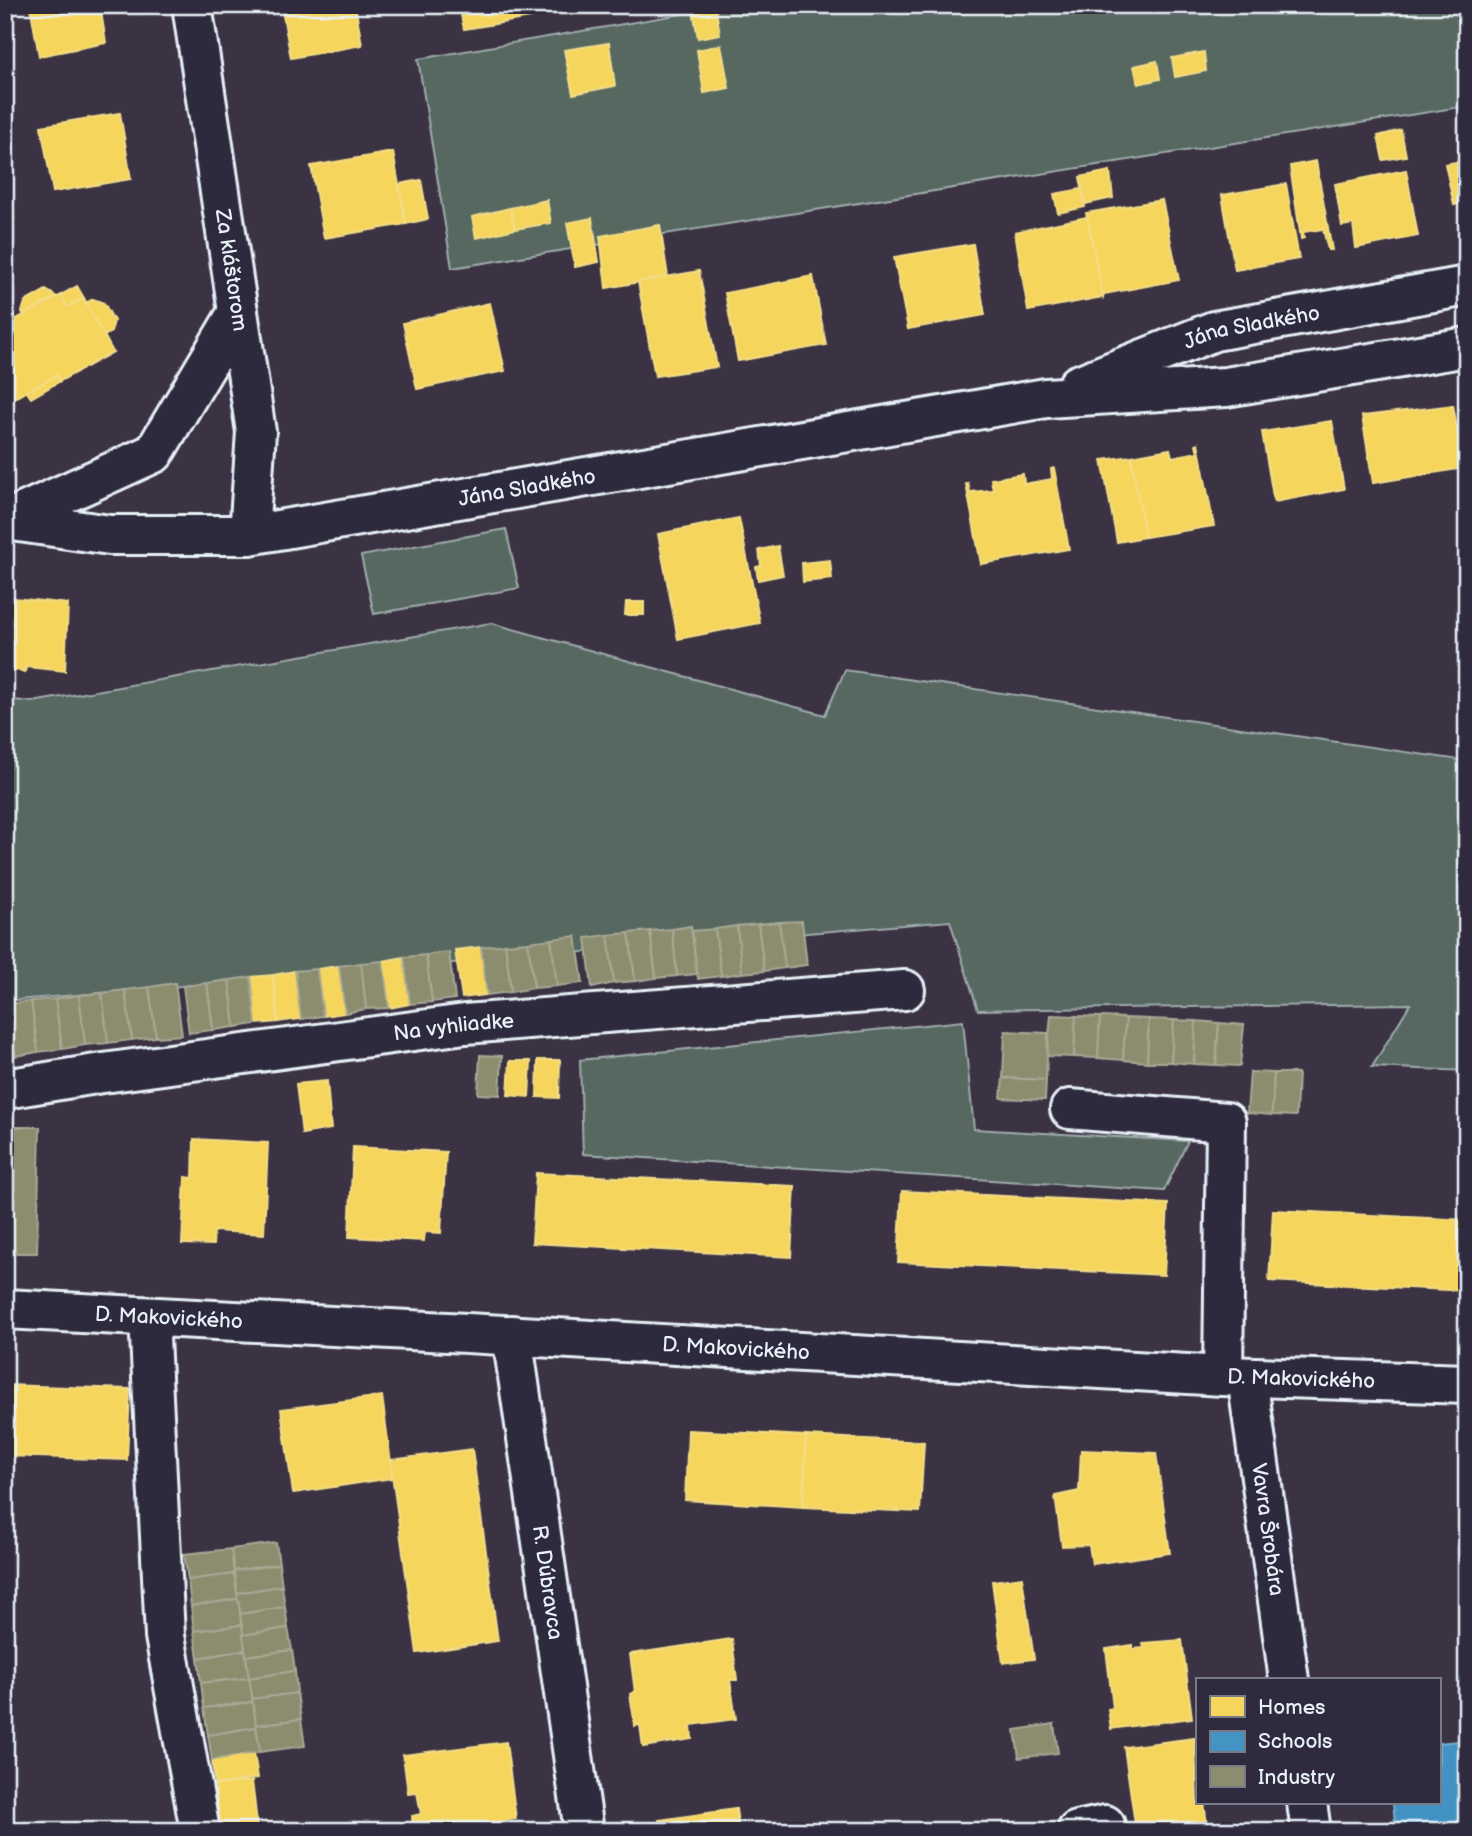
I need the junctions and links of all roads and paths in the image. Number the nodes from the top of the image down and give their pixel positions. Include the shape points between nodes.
1 (192, 5) edge
2 (1467, 286) edge
3 (238, 312) junction
4 (1467, 347) edge
5 (1046, 398) junction
6 (6, 520) edge
7 (248, 535) junction
8 (905, 990) dead end
9 (5, 1090) edge
10 (1070, 1109) dead end
11 (5, 1309) edge
12 (149, 1317) junction
13 (512, 1335) junction
14 (1235, 1377) junction
15 (1467, 1384) edge
16 (1289, 1678) edge
17 (1307, 1804) edge
18 (200, 1831) edge
19 (584, 1831) edge
20 (1311, 1831) edge

1 - 3 street, Za kláštorom
2 - 5 street, Jána Sladkého via 1214,331
3 - 6 street via 154,453
3 - 7 street, Za kláštorom via 256,432
4 - 5 street, Jána Sladkého via 1226,387
5 - 7 street, Jána Sladkého
6 - 7 street, Jána Sladkého via 110,535
8 - 9 street, Na vyhliadke via 466,1024
10 - 14 street, Vavra Šrobára via 1226,1122
11 - 12 street, D. Makovického
12 - 13 street, D. Makovického
12 - 18 street via 165,1636
13 - 14 street, D. Makovického
13 - 19 street, R. Dúbravca
14 - 15 street, D. Makovického
14 - 16 street, Vavra Šrobára
17 - 20 street

